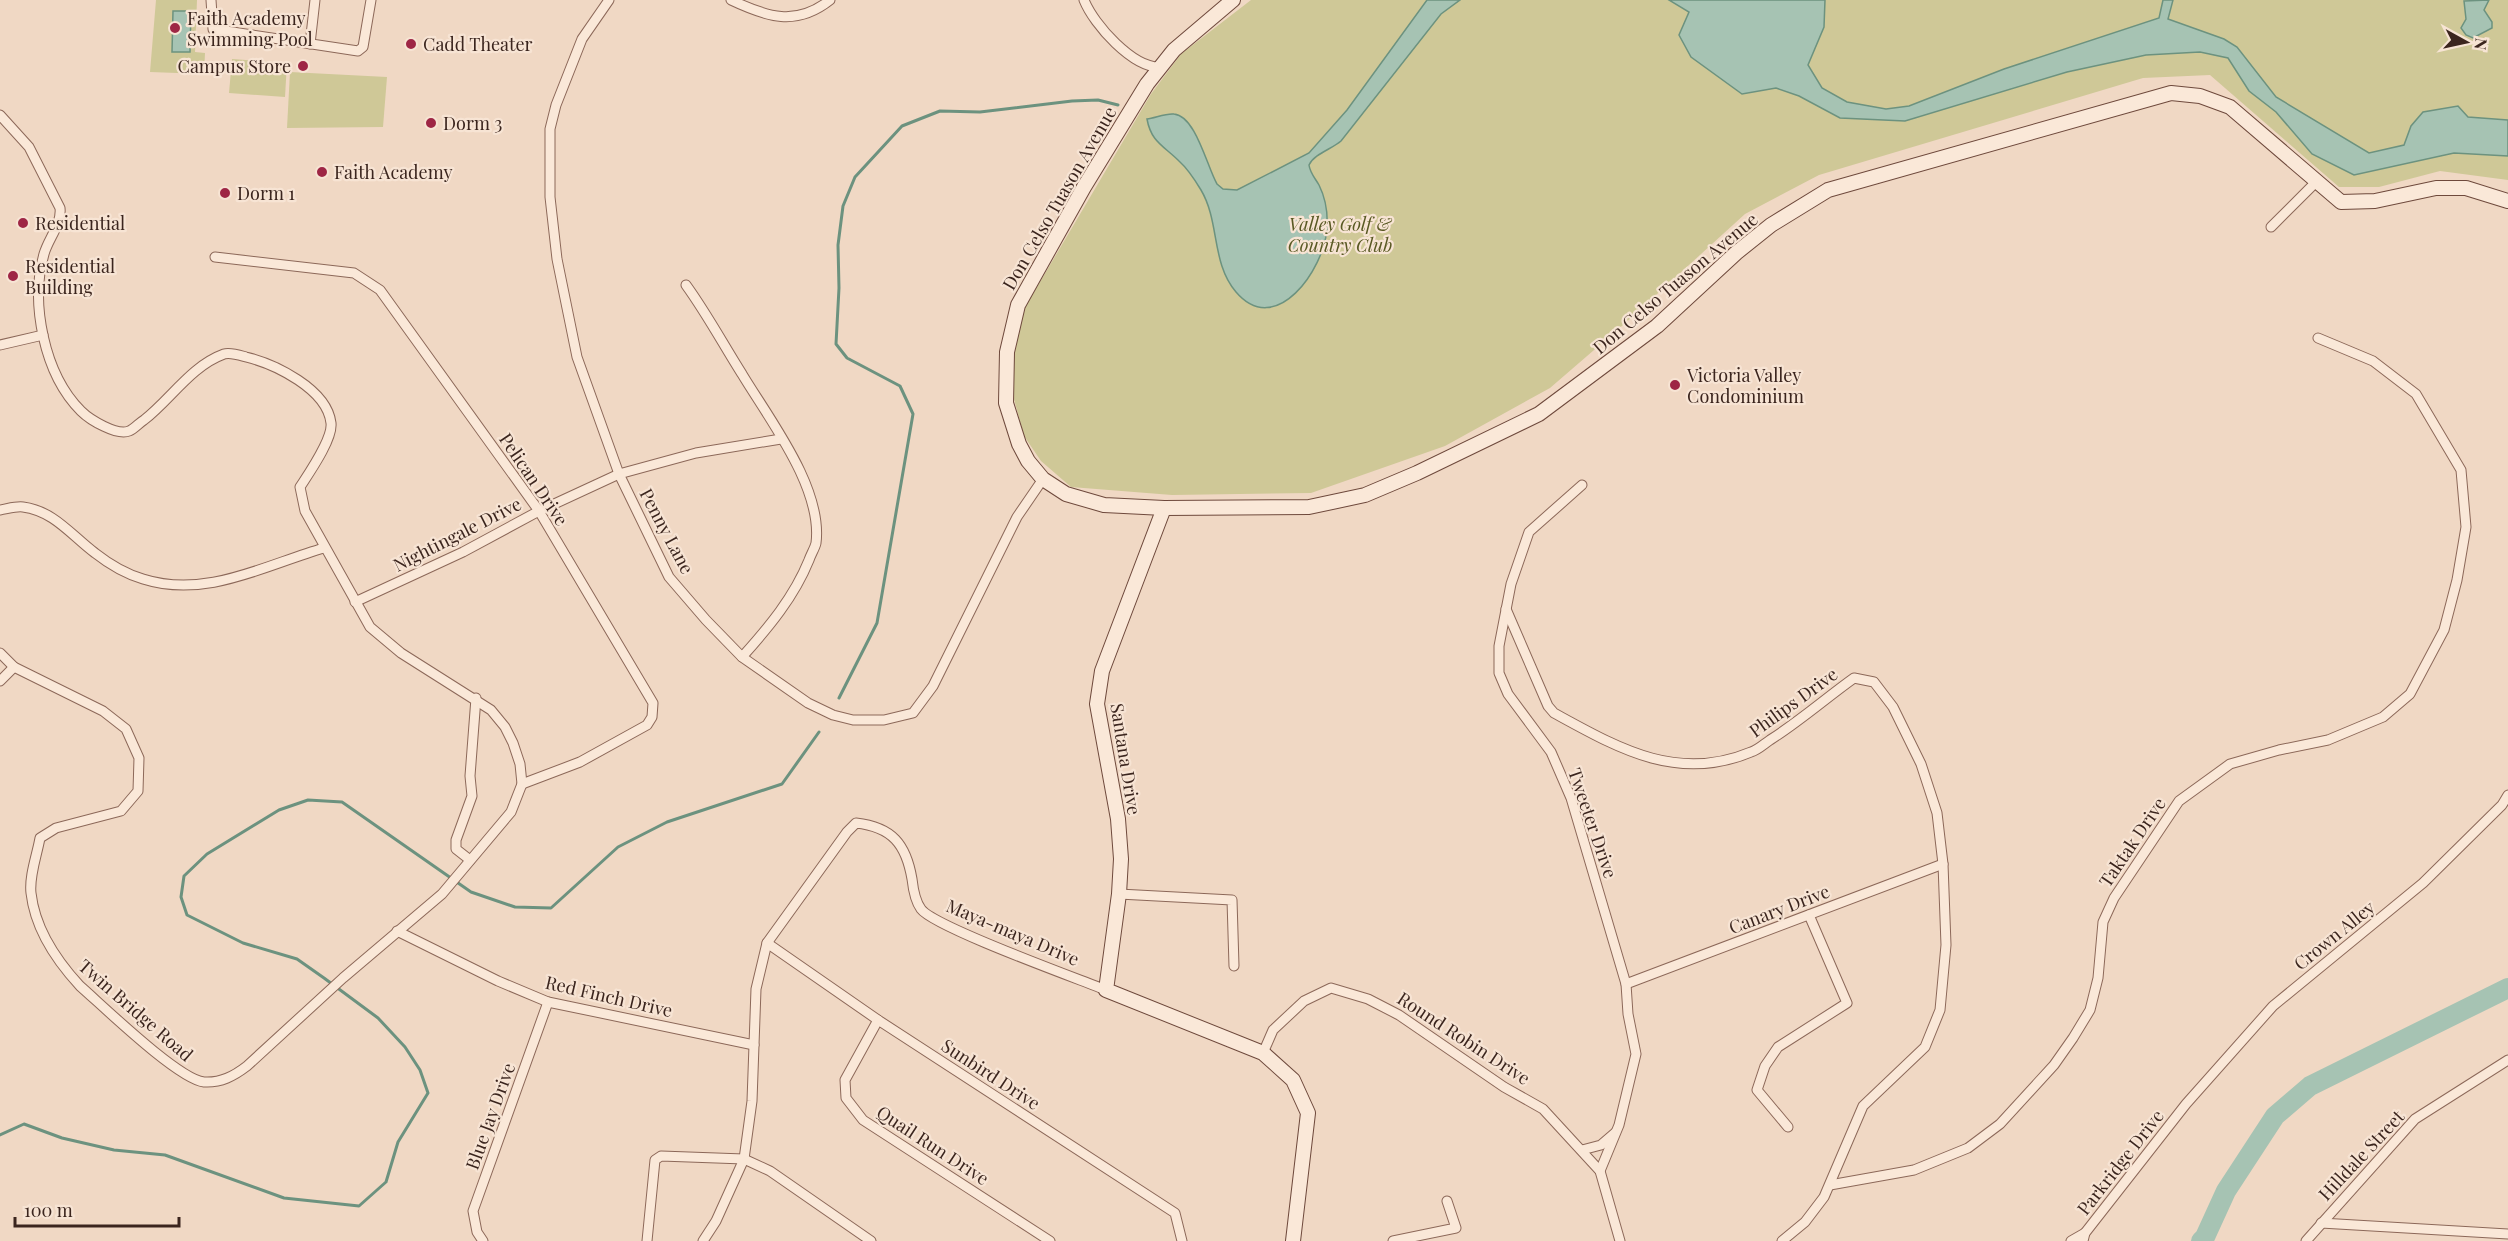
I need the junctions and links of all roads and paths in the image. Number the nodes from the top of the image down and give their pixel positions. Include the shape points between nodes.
1 (211, 0) edge
2 (315, 0) edge
3 (371, 0) edge
4 (609, 0) edge
5 (731, 0) edge
6 (830, 0) edge
7 (1084, 0) edge
8 (1233, 0) edge
9 (310, 44) junction
10 (1160, 67) junction
11 (0, 115) edge
12 (2316, 182) junction
13 (2508, 201) edge
14 (2271, 228) dead end
15 (215, 256) dead end
16 (686, 285) dead end
17 (43, 335) junction
18 (2318, 338) dead end
19 (0, 345) edge
20 (781, 439) junction
21 (619, 474) junction
22 (1043, 479) junction
23 (1582, 485) dead end
24 (1164, 508) junction
25 (0, 510) edge
26 (538, 511) junction
27 (324, 548) junction
28 (355, 602) junction
29 (1506, 609) junction
30 (0, 653) edge
31 (742, 657) junction
32 (14, 667) junction
33 (0, 681) edge
34 (476, 698) junction
35 (522, 784) junction
36 (2508, 795) edge
37 (468, 863) junction
38 (1943, 864) junction
39 (1119, 894) junction
40 (1809, 915) junction
41 (397, 931) junction
42 (767, 943) junction
43 (1234, 966) dead end
44 (1626, 984) junction
45 (1106, 990) junction
46 (548, 1002) junction
47 (878, 1020) junction
48 (753, 1045) junction
49 (1263, 1053) junction
50 (2508, 1060) edge
51 (2186, 1104) joint
52 (1788, 1127) dead end
53 (1617, 1131) junction
54 (1582, 1150) junction
55 (744, 1159) junction
56 (1600, 1171) junction
57 (1830, 1185) junction
58 (1447, 1201) dead end
59 (2321, 1223) junction
60 (2508, 1234) edge
61 (2084, 1237) edge
62 (483, 1241) edge
63 (646, 1241) edge
64 (703, 1241) edge
65 (871, 1241) edge
66 (1050, 1241) edge
67 (1182, 1241) edge
68 (1293, 1241) edge
69 (1394, 1241) edge
70 (1620, 1241) edge
71 (1782, 1241) edge
72 (2071, 1241) edge
73 (2306, 1241) edge

1 - 9 street via 213,28
2 - 9 street
3 - 9 street via 361,50
4 - 21 street, Penny Lane via 582,39 556,105 548,148 557,259 568,316 577,357
5 - 6 street via 756,12 791,18 816,11
7 - 10 street via 1112,41 1150,66
8 - 10 street, Don Celso Tuason Avenue via 1174,50
10 - 22 street, Don Celso Tuason Avenue via 1084,187 1018,305 1006,352 1006,403 1019,444
11 - 17 street via 29,147 60,208 61,215 44,253 37,293
12 - 13 street, Don Celso Tuason Avenue via 2341,202 2375,201 2436,188 2466,188
12 - 14 street
12 - 24 street, Don Celso Tuason Avenue via 2230,107 2200,96 2171,93 2134,102 1828,190 1736,252 1657,326 1539,414 1365,495 1309,507
15 - 26 street, Pelican Drive via 354,273 380,290
16 - 20 street
17 - 19 street
17 - 27 street via 55,373 81,411 112,431 129,431 193,373 227,353 260,360 298,378 327,407 332,425 325,446 300,488 305,512
18 - 57 street, Taktak Drive via 2373,361 2416,394 2461,470 2466,527 2457,580 2444,630 2410,694 2382,717 2328,740 2230,764 2179,801 2114,898 2103,922 2098,978 2090,1010 2054,1065 2008,1116 1968,1148 1914,1170
20 - 21 street, Nightingale Drive via 696,453
20 - 31 street via 796,460 813,503 816,543 802,578 775,621
21 - 26 street, Nightingale Drive
21 - 31 street, Penny Lane via 669,578
22 - 24 street, Don Celso Tuason Avenue via 1066,494 1104,505
22 - 31 street, Penny Lane via 1017,517 933,686 913,713 884,720 853,720 833,715 808,703
23 - 29 street, Tweeter Drive via 1529,532
24 - 39 street, Santana Drive via 1102,671 1097,704 1118,819
25 - 27 street via 21,507 46,513 110,565 143,579 180,585 234,579
26 - 28 street, Nightingale Drive via 463,552
26 - 35 street, Pelican Drive via 653,703 652,717 646,725 580,762
27 - 28 street
28 - 34 street via 370,627 401,653
29 - 38 street, Philips Drive via 1554,713 1606,742 1652,759 1701,766 1752,752 1854,678 1874,681 1893,707 1921,764 1937,813
29 - 44 street, Tweeter Drive via 1499,672 1508,694 1551,752 1571,798
30 - 32 street, Twin Bridge Road
32 - 33 street
32 - 41 street, Twin Bridge Road via 103,711 126,729 139,758 138,791 121,811 57,828 40,838 30,891 40,929 66,971 180,1072 203,1082 232,1077
34 - 35 street via 505,727 520,764
34 - 37 street via 472,796 456,840 456,849
35 - 37 street, Twin Bridge Road via 511,812
36 - 51 street, Crown Alley via 2423,883 2273,1006
37 - 41 street, Twin Bridge Road via 442,894
38 - 40 street, Canary Drive
38 - 57 street, Philips Drive via 1946,945 1940,1010 1925,1047 1863,1106
39 - 43 street via 1232,900
39 - 45 street, Santana Drive
40 - 44 street, Canary Drive
40 - 52 street via 1847,1003 1778,1047 1765,1066 1757,1090
41 - 46 street, Red Finch Drive
42 - 45 street, Maya-maya Drive via 847,832 856,823 875,825 892,835 908,858 914,895 921,910 967,934
42 - 47 street, Sunbird Drive
42 - 48 street, Maya-maya Drive via 756,989
44 - 53 street, Tweeter Drive via 1636,1054
45 - 49 street, Maya-maya Drive
46 - 48 street, Red Finch Drive
46 - 62 street, Blue Jay Drive via 474,1211 477,1232
47 - 66 street, Quail Run Drive via 845,1080 846,1098 863,1120
47 - 67 street, Sunbird Drive via 1175,1213
48 - 55 street, Maya-maya Drive via 752,1101
49 - 54 street, Round Robin Drive via 1273,1030 1304,1001 1331,988 1368,999 1543,1109
49 - 68 street via 1293,1080 1308,1113
50 - 59 street, Hilldale Street via 2415,1119
51 - 61 street, Parkridge Drive
53 - 54 street via 1601,1145
53 - 56 street, Tweeter Drive
54 - 56 street, Round Robin Drive
55 - 63 street via 658,1157
55 - 64 street, Maya-maya Drive
55 - 65 street via 770,1171
56 - 70 street, Round Robin Drive
57 - 71 street via 1816,1210
58 - 69 street via 1456,1228
59 - 60 street
59 - 73 street, Hilldale Street
61 - 72 street

